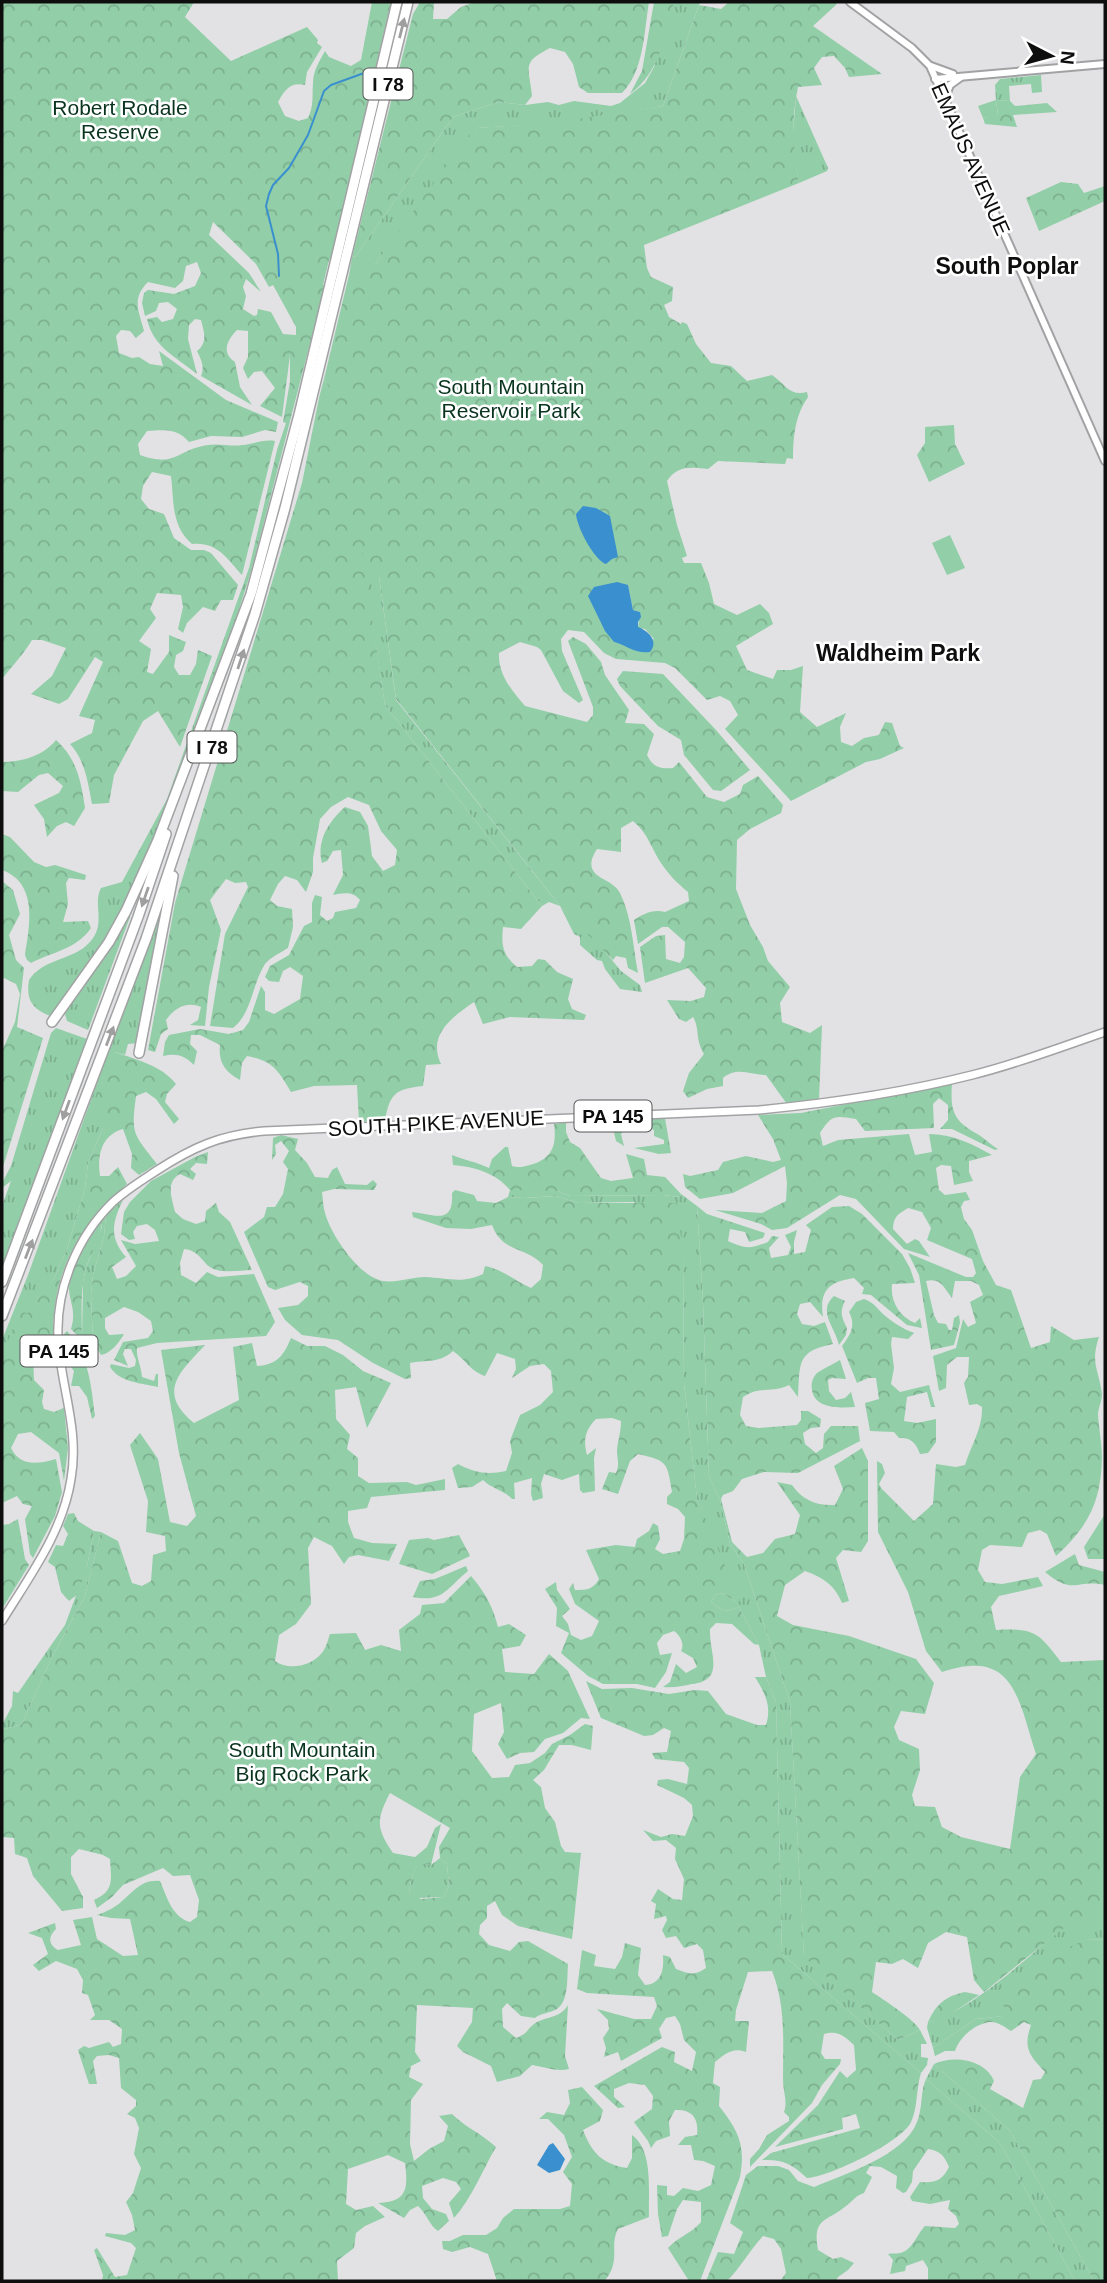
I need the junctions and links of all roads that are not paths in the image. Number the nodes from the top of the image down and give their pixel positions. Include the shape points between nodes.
1 (397, 2) edge
2 (408, 2) edge
3 (850, 2) edge
4 (1105, 64) edge
5 (930, 66) junction
6 (962, 76) junction
7 (935, 79) junction
8 (944, 99) junction
9 (1105, 461) edge
10 (223, 670) junction
11 (231, 691) junction
12 (52, 1022) dead end
13 (1105, 1032) edge
14 (139, 1053) dead end
15 (2, 1282) edge
16 (2, 1314) edge
17 (2, 1621) edge

1 - 10 highway, I 78 via 275,509
11 -> 2 highway, I 78 via 285,508
3 - 5 main road, EMAUS AVENUE
4 - 6 main road
5 - 6 main road
5 - 7 main road, EMAUS AVENUE
6 - 7 main road
6 - 8 main road via 950,85
7 - 8 main road, EMAUS AVENUE
8 - 9 main road, EMAUS AVENUE
10 - 12 highway via 126,911
10 -> 15 highway, I 78 via 138,917
11 - 14 highway via 177,863
16 -> 11 highway, I 78 via 146,939
13 - 17 main road, SOUTH PIKE AVENUE / PA 145 via 948,1081 861,1098 777,1108 279,1130 220,1138 190,1150 120,1195 74,1258 58,1331 74,1438 69,1491 56,1530

